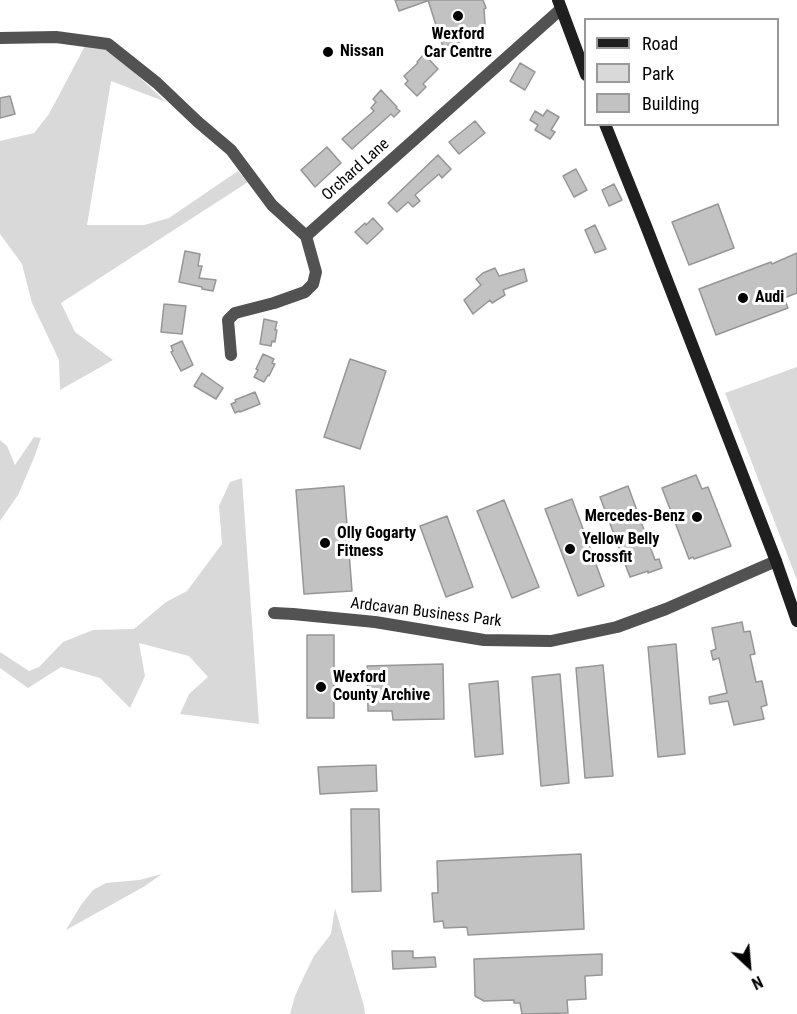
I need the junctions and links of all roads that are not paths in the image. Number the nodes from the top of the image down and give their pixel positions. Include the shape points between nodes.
1 (560, 4) edge
2 (0, 38) edge
3 (584, 72) edge
4 (606, 126) edge
5 (306, 237) junction
6 (231, 355) dead end
7 (776, 561) junction
8 (273, 613) dead end
9 (797, 621) edge

1 - 3 main road
1 - 5 street, Orchard Lane
2 - 5 street via 56,37 108,44 231,150 272,205
4 - 7 main road
5 - 6 street via 316,272 313,284 305,292 235,313 228,320
7 - 8 street, Ardcavan Business Park via 617,627 551,641 484,640 375,622
7 - 9 main road

